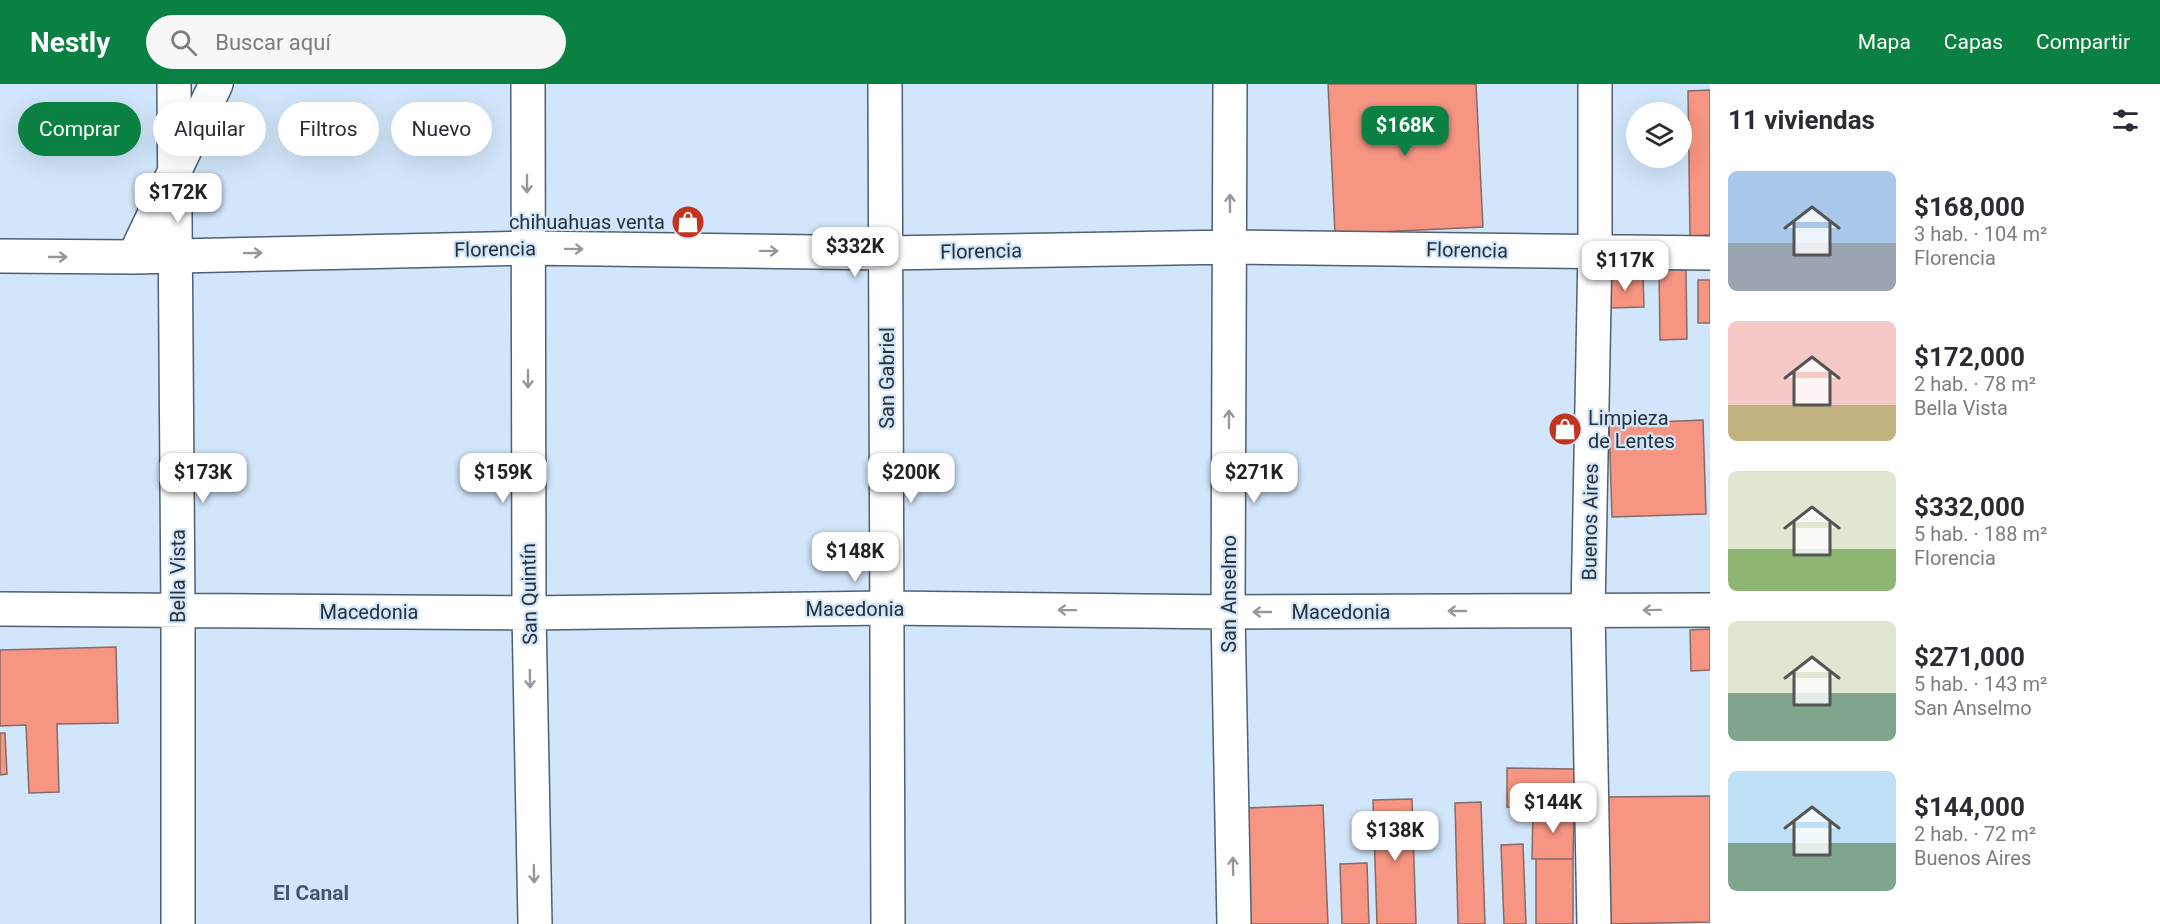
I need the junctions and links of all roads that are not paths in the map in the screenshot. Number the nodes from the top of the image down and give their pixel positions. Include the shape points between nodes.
1 (174, 84) edge
2 (216, 84) edge
3 (528, 84) edge
4 (885, 84) edge
5 (1230, 84) edge
6 (1595, 84) edge
7 (175, 169) junction
8 (1230, 247) junction
9 (527, 249) junction
10 (1595, 251) junction
11 (887, 253) junction
12 (1710, 253) edge
13 (175, 255) junction
14 (0, 256) edge
15 (134, 257) junction
16 (886, 608) junction
17 (0, 609) edge
18 (1710, 610) edge
19 (1588, 611) junction
20 (178, 612) junction
21 (1228, 612) junction
22 (529, 613) junction
23 (178, 924) edge
24 (535, 924) edge
25 (888, 924) edge
26 (1234, 924) edge
27 (1594, 924) edge

1 - 7 street, Bella Vista
2 - 7 street
3 -> 9 street, San Quintín
4 - 11 street, San Gabriel
8 -> 5 street, San Anselmo
6 - 10 street, Buenos Aires
7 - 13 street, Bella Vista
7 - 15 street
8 - 10 street, Florencia
8 - 11 street, Florencia
21 -> 8 street, San Anselmo
9 -> 11 street, Florencia
13 -> 9 street, Florencia
9 -> 22 street, San Quintín
10 - 12 street, Florencia
10 - 19 street, Buenos Aires
11 - 16 street, San Gabriel
13 - 15 street, Florencia
13 - 20 street, Bella Vista
14 -> 15 street, Florencia
21 -> 16 street, Macedonia
16 - 22 street, Macedonia
16 - 25 street, San Gabriel
17 - 20 street, Macedonia
18 -> 19 street, Macedonia
19 -> 21 street, Macedonia
19 - 27 street, Buenos Aires
20 - 22 street, Macedonia
20 - 23 street, Bella Vista
26 -> 21 street, San Anselmo
22 -> 24 street, San Quintín

